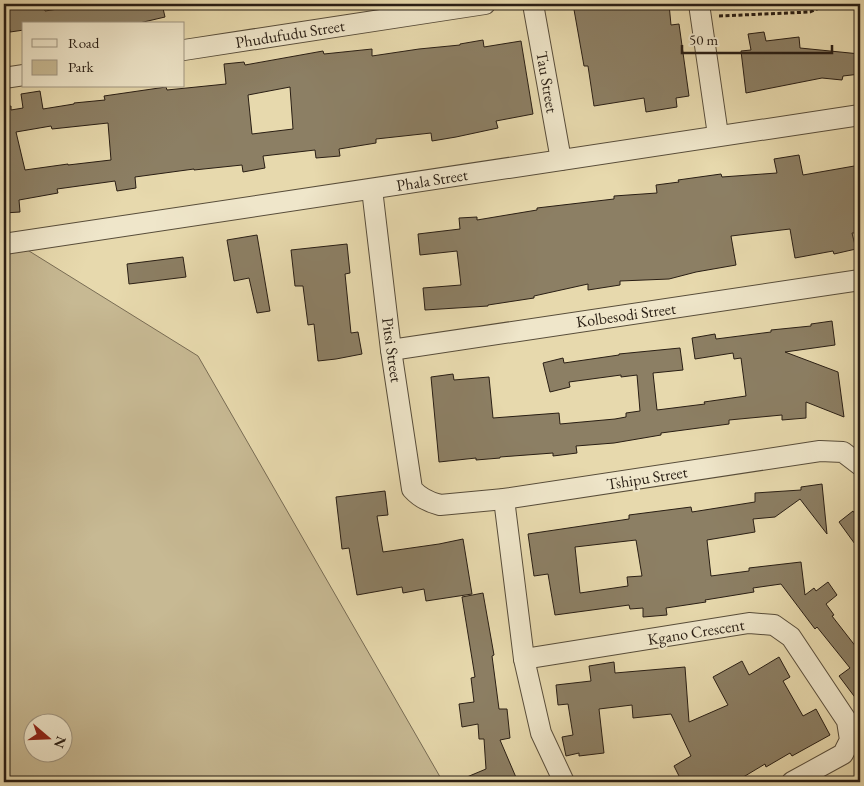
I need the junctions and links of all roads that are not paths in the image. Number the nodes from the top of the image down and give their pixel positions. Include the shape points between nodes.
1 (485, 4) edge
2 (533, 4) edge
3 (700, 10) edge
4 (185, 50) edge
5 (22, 75) edge
6 (4, 78) edge
7 (860, 115) edge
8 (718, 135) junction
9 (560, 160) junction
10 (372, 188) junction
11 (4, 244) edge
12 (860, 280) edge
13 (391, 350) junction
14 (860, 465) edge
15 (504, 499) junction
16 (430, 503) joint
17 (524, 659) junction
18 (564, 782) edge
19 (792, 782) edge

1 - 4 street, Phudufudu Street
2 - 9 street, Tau Street
3 - 8 street
5 - 6 street
7 - 8 street, Phala Street
8 - 9 street, Phala Street
9 - 10 street, Phala Street
10 - 11 street, Phala Street
10 - 13 street, Pitsi Street
12 - 13 street, Kolbesodi Street
13 - 16 street, Pitsi Street via 412,489
14 - 15 street, Tshipu Street via 843,452 820,451
15 - 16 street, Tshipu Street via 440,505
15 - 17 street
17 - 18 street via 541,732
17 - 19 street, Kgano Crescent via 749,623 774,625 791,637 842,713 850,740 843,754

